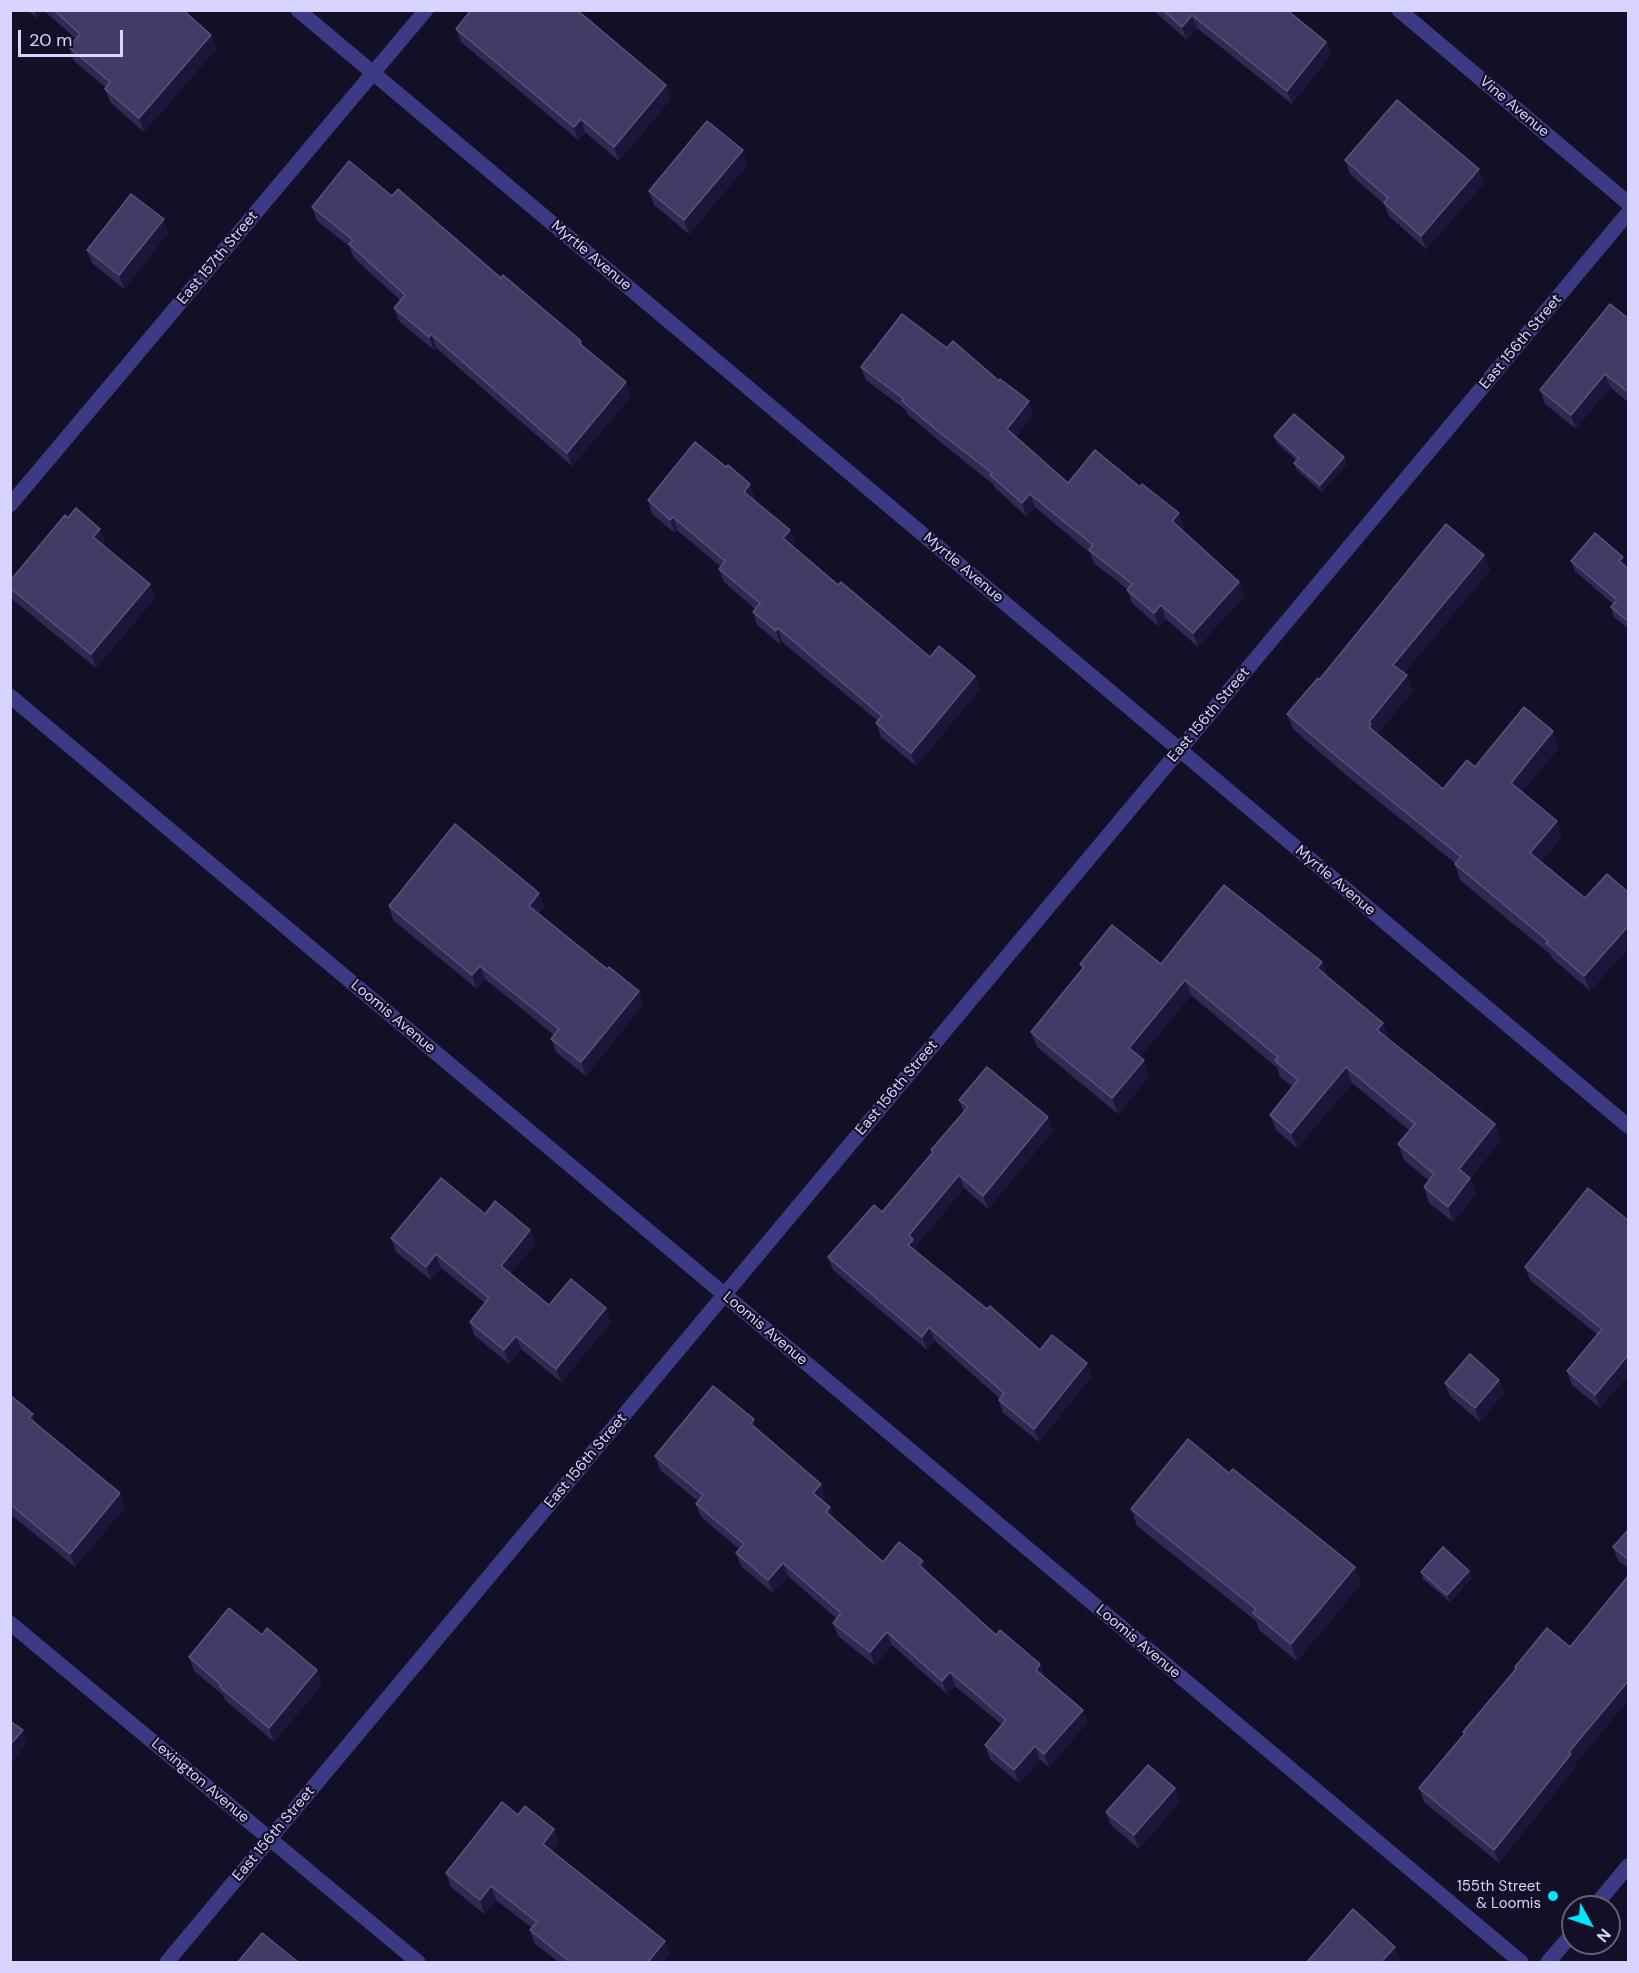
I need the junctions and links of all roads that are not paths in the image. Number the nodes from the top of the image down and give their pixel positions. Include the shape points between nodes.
1 (297, 10) edge
2 (426, 10) edge
3 (1399, 10) edge
4 (373, 74) junction
5 (1629, 203) edge
6 (1629, 213) edge
7 (10, 505) edge
8 (10, 696) edge
9 (1179, 750) junction
10 (1629, 1126) edge
11 (724, 1295) junction
12 (10, 1623) edge
13 (269, 1839) junction
14 (1629, 1866) edge
15 (1604, 1895) edge
16 (1561, 1947) edge
17 (166, 1962) edge
18 (418, 1962) edge
19 (1521, 1962) edge
20 (1548, 1962) edge

1 - 4 street, Myrtle Avenue
2 - 4 street, East 157th Street
3 - 5 street, Vine Avenue
4 - 7 street, East 157th Street
4 - 9 street, Myrtle Avenue
6 - 9 street, East 156th Street
8 - 11 street, Loomis Avenue
9 - 10 street, Myrtle Avenue
9 - 11 street, East 156th Street
11 - 13 street, East 156th Street
11 - 19 street, Loomis Avenue
12 - 13 street, Lexington Avenue
13 - 17 street, East 156th Street
13 - 18 street, Lexington Avenue
14 - 15 street
16 - 20 street

